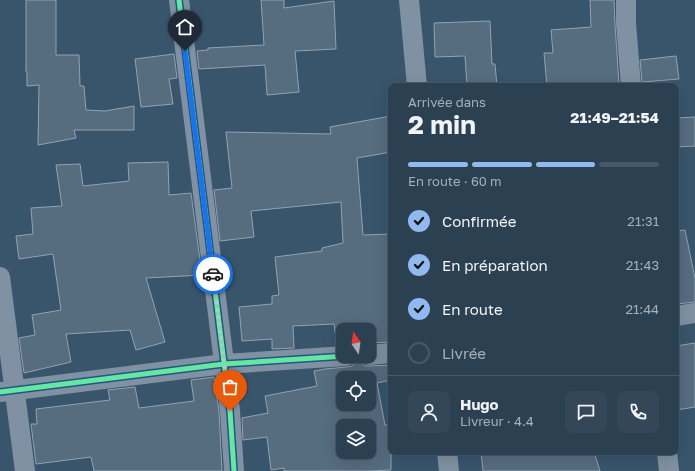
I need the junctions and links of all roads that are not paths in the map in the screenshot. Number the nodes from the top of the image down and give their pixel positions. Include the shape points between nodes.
1 (179, 0) edge
2 (409, 0) edge
3 (626, 0) edge
4 (417, 83) edge
5 (631, 83) edge
6 (0, 278) edge
7 (695, 314) edge
8 (679, 316) edge
9 (388, 353) edge
10 (376, 354) edge
11 (336, 357) edge
12 (224, 364) junction
13 (7, 392) edge
14 (447, 455) edge
15 (667, 455) edge
16 (25, 471) edge
17 (234, 471) edge
18 (450, 471) edge
19 (669, 471) edge

1 - 12 street
2 - 4 street
3 - 5 street
6 - 13 street
7 - 8 street
9 - 10 street
11 - 12 street
12 - 13 street
12 - 17 street
13 - 16 street
14 - 18 street
15 - 19 street

